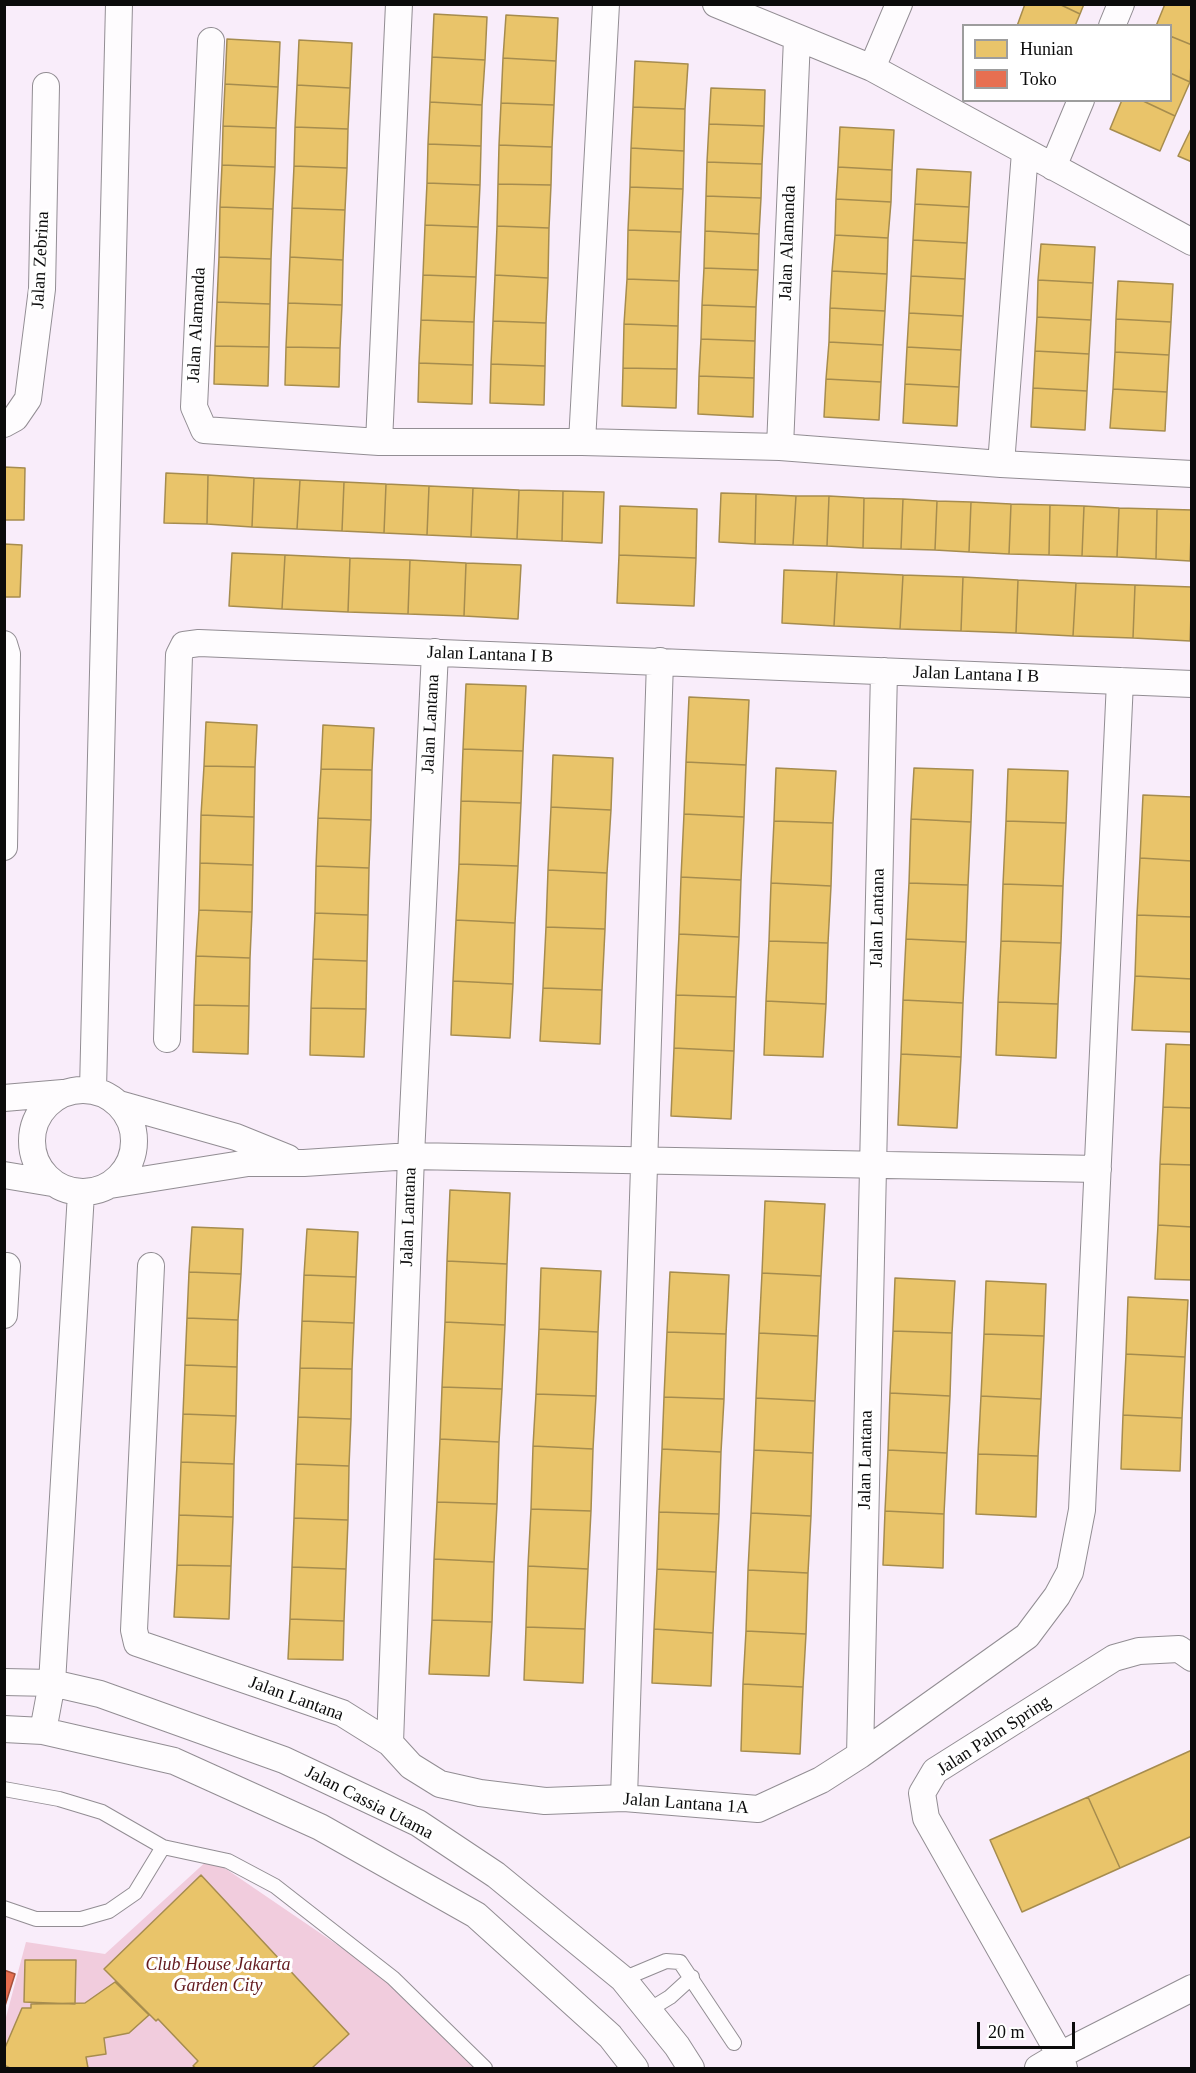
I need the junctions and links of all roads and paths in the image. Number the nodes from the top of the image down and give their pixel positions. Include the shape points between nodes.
1 (119, 4) edge
2 (399, 4) edge
3 (606, 4) edge
4 (716, 4) edge
5 (899, 4) edge
6 (1120, 4) edge
7 (1113, 24) edge
8 (796, 38) junction
9 (211, 41) dead end
10 (872, 68) junction
11 (46, 86) dead end
12 (1080, 102) edge
13 (1025, 152) junction
14 (1053, 167) junction
15 (1191, 242) edge
16 (4, 424) edge
17 (379, 442) junction
18 (582, 442) junction
19 (780, 447) junction
20 (1001, 464) junction
21 (1191, 474) edge
22 (4, 644) edge
23 (435, 652) junction
24 (660, 661) junction
25 (884, 671) junction
26 (1120, 681) junction
27 (1191, 684) edge
28 (4, 847) edge
29 (167, 1038) dead end
30 (93, 1090) junction
31 (63, 1093) junction
32 (4, 1098) edge
33 (119, 1104) junction
34 (411, 1156) junction
35 (645, 1161) junction
36 (296, 1162) junction
37 (871, 1165) junction
38 (1098, 1169) junction
39 (4, 1174) edge
40 (52, 1183) junction
41 (110, 1185) junction
42 (81, 1193) junction
43 (7, 1266) dead end
44 (151, 1266) dead end
45 (4, 1315) edge
46 (1191, 1658) edge
47 (4, 1682) edge
48 (52, 1683) junction
49 (4, 1729) edge
50 (43, 1731) junction
51 (390, 1743) junction
52 (860, 1755) junction
53 (4, 1789) edge
54 (624, 1798) junction
55 (163, 1846) junction
56 (4, 1908) edge
57 (692, 1977) junction
58 (623, 1979) junction
59 (1191, 1988) edge
60 (647, 2011) junction
61 (734, 2043) dead end
62 (1062, 2062) edge
63 (485, 2068) edge
64 (635, 2068) edge
65 (691, 2068) edge
66 (1038, 2068) edge

1 - 30 street
2 - 17 street
3 - 18 street
4 - 8 street
5 - 10 street
6 - 7 street
8 - 10 street
8 - 19 street, Jalan Alamanda
9 - 17 street, Jalan Alamanda via 194,407 197,420 204,430 214,432
10 - 13 street
11 - 16 street, Jalan Zebrina via 42,289 28,399 15,418
12 - 14 street
13 - 14 street
13 - 20 street
14 - 15 street
17 - 18 street, Jalan Alamanda
18 - 19 street, Jalan Alamanda
19 - 20 street, Jalan Alamanda
20 - 21 street, Jalan Alamanda
22 - 28 street
23 - 24 street, Jalan Lantana I B
23 - 29 street, Jalan Lantana I B via 184,645 179,655
23 - 34 street, Jalan Lantana
24 - 25 street, Jalan Lantana I B
24 - 35 street
25 - 26 street, Jalan Lantana I B
25 - 37 street, Jalan Lantana
26 - 27 street, Jalan Lantana I B
26 - 38 street
30 - 31 street
30 - 33 street
31 - 32 street
31 - 40 street via 48,1103 31,1136 32,1153
33 - 36 street, Jalan Lantana via 236,1137
33 - 41 street via 134,1131 134,1147 130,1162
34 - 35 street, Jalan Lantana
34 - 36 street, Jalan Lantana
34 - 51 street, Jalan Lantana
35 - 37 street, Jalan Lantana
35 - 54 street
36 - 41 street, Jalan Lantana via 248,1163
37 - 38 street, Jalan Lantana
37 - 52 street, Jalan Lantana
38 - 52 street, Jalan Lantana 1A via 1082,1510 1076,1550 1064,1583 1027,1636
39 - 40 street
40 - 42 street
41 - 42 street
42 - 48 street
43 - 45 street
44 - 51 street, Jalan Lantana via 134,1630 137,1643 342,1713
46 - 62 street, Jalan Palm Spring via 1179,1649 1139,1651 1114,1659 935,1771 922,1794 926,1818
47 - 48 street, Jalan Cassia Utama
48 - 50 street
48 - 58 street, Jalan Cassia Utama via 111,1698 284,1760 417,1823 496,1875
49 - 50 street
50 - 64 street via 174,1761 320,1827 476,1915 609,2036
51 - 54 street, Jalan Lantana 1A via 411,1766 440,1784 545,1802
52 - 54 street, Jalan Lantana 1A via 821,1780 758,1809
53 - 55 lane via 60,1799 102,1812
55 - 56 lane via 135,1893 109,1911 81,1919 36,1919
55 - 63 lane via 228,1861 275,1886 393,1978
57 - 58 lane via 680,1962 672,1960
57 - 60 lane
57 - 61 lane
58 - 60 street, Jalan Cassia Utama
59 - 62 street
60 - 65 street, Jalan Cassia Utama
62 - 66 street

